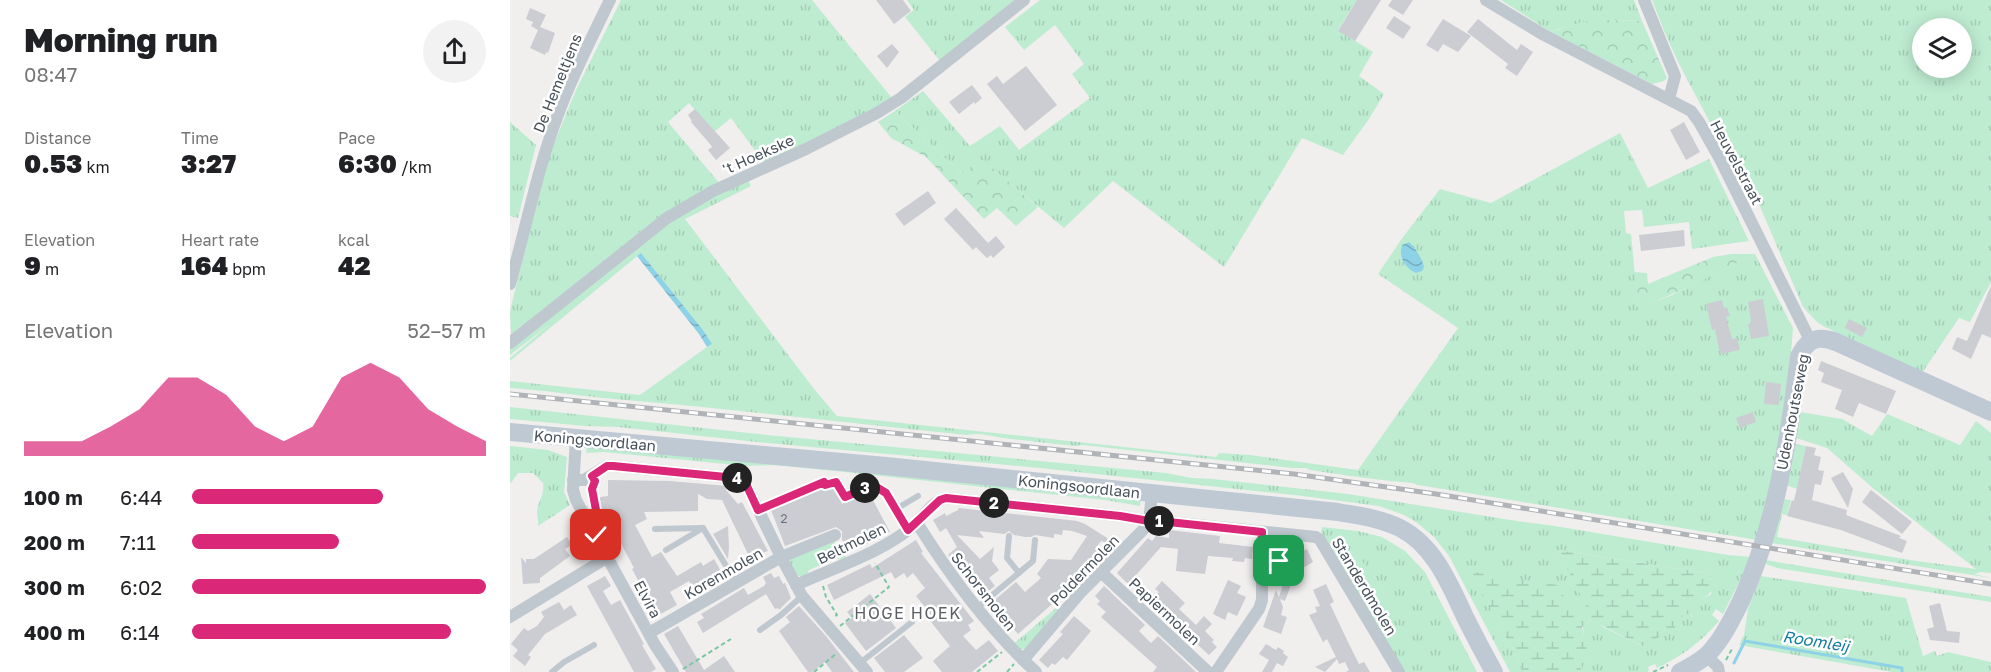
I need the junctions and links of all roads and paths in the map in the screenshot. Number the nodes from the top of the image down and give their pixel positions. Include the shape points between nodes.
1 (610, 0) edge
2 (1024, 0) edge
3 (1486, 0) edge
4 (1644, 0) edge
5 (1669, 99) junction
6 (510, 284) edge
7 (1810, 340) junction
8 (510, 344) edge
9 (1991, 412) edge
10 (510, 432) edge
11 (576, 438) junction
12 (592, 476) junction
13 (573, 480) junction
14 (813, 487) joint
15 (886, 493) joint
16 (1152, 494) junction
17 (918, 496) dead end
18 (896, 509) junction
19 (596, 510) dead end
20 (758, 510) junction
21 (1149, 521) junction
22 (912, 526) junction
23 (704, 528) junction
24 (655, 529) dead end
25 (1262, 532) junction
26 (835, 535) dead end
27 (1008, 536) dead end
28 (1299, 536) junction
29 (1035, 540) dead end
30 (666, 550) dead end
31 (870, 554) junction
32 (781, 556) junction
33 (608, 557) junction
34 (1260, 569) junction
35 (1101, 572) junction
36 (1019, 573) junction
37 (820, 574) junction
38 (736, 582) junction
39 (799, 590) junction
40 (978, 607) junction
41 (510, 617) edge
42 (824, 621) junction
43 (912, 622) dead end
44 (760, 630) dead end
45 (833, 631) junction
46 (649, 633) junction
47 (731, 639) dead end
48 (594, 645) dead end
49 (846, 645) junction
50 (1009, 647) junction
51 (1706, 655) junction
52 (1021, 659) junction
53 (863, 668) edge
54 (672, 671) edge
55 (552, 672) edge
56 (814, 672) edge
57 (977, 672) edge
58 (1036, 672) edge
59 (1208, 672) edge
60 (1216, 672) edge
61 (1399, 672) edge
62 (1494, 672) edge
63 (1680, 672) edge
64 (1719, 672) edge

1 - 6 street, De Hemeltjens via 559,111
2 - 8 street, 't Hoekske via 877,113 713,191 667,218
3 - 5 street, Heuvelstraat via 1544,36
4 - 5 street via 1675,76
5 - 7 street, Heuvelstraat via 1690,111 1699,122
7 - 9 street, Udenhoutseweg via 1836,342
7 - 51 street, Udenhoutseweg via 1799,357 1783,463 1767,533 1734,615
10 - 11 street, Koningsoordlaan
11 - 13 street, Elvira
11 - 16 street, Koningsoordlaan
12 - 13 street
12 - 19 path
12 - 20 street via 613,466 736,478 746,484
13 - 33 street, Elvira via 576,500
14 - 15 path via 836,482 845,497 873,485
14 - 20 lane
15 - 18 lane
16 - 21 street
16 - 62 street, Koningsoordlaan via 1338,512 1398,527 1425,546 1439,567
17 - 18 lane
18 - 22 lane
20 - 32 street
21 - 22 street, Beltmolen via 946,498
21 - 25 street, Standerdmolen
21 - 35 street, Poldermolen
22 - 31 street, Beltmolen
22 - 40 street, Schorsmolen
23 - 24 lane
23 - 30 lane
23 - 38 lane
25 - 28 street, Standerdmolen
25 - 34 street
26 - 32 street, Beltmolen
27 - 36 lane via 1007,558
28 - 34 path via 1298,543 1285,553 1274,571
28 - 61 street, Standerdmolen via 1320,540
29 - 36 lane via 1033,561
31 - 37 street, Beltmolen
31 - 45 path via 889,587
32 - 38 street, Korenmolen
32 - 39 street, Korenmolen
33 - 41 street
33 - 46 street, Elvira
34 - 60 street via 1259,609
35 - 52 street, Poldermolen
35 - 59 street, Papiermolen
36 - 40 lane
37 - 39 street, Beltmolen
37 - 42 path via 826,597 837,615
38 - 46 street, Korenmolen
39 - 42 street, Korenmolen
39 - 44 lane via 781,615
40 - 50 street, Schorsmolen
42 - 45 street, Korenmolen
43 - 53 lane
45 - 49 street, Korenmolen
46 - 54 street, Elvira
47 - 54 path
48 - 55 lane
49 - 53 street, Korenmolen
49 - 56 path
50 - 52 street, Schorsmolen
50 - 57 path
51 - 63 street, Udenhoutseweg
51 - 64 street
52 - 58 street, Schorsmolen

